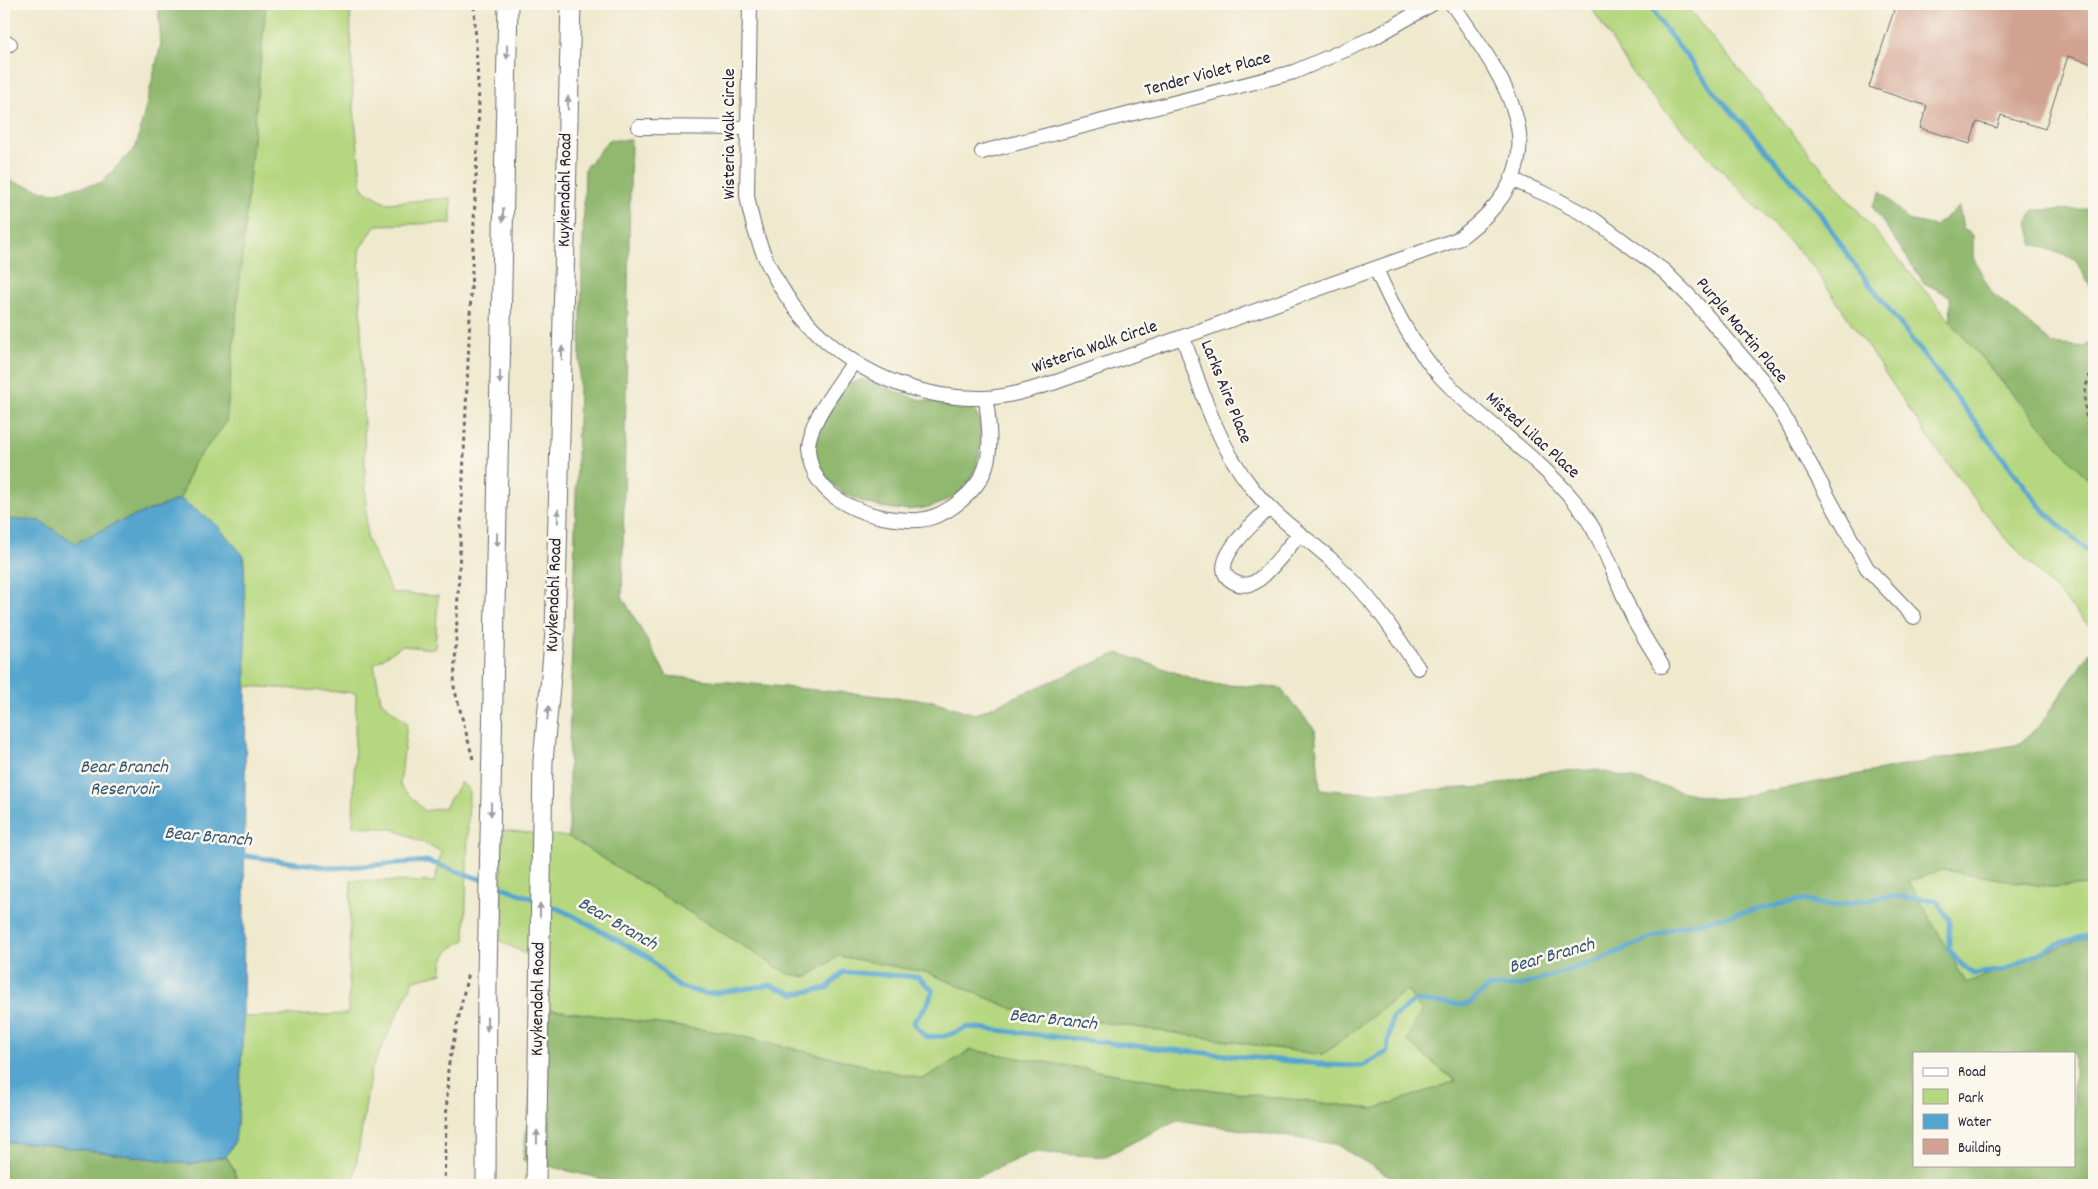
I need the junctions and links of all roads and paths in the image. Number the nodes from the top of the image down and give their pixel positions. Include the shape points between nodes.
1 (474, 4) edge
2 (508, 4) edge
3 (571, 4) edge
4 (750, 4) edge
5 (1432, 4) edge
6 (1452, 4) edge
7 (2094, 109) edge
8 (2094, 122) edge
9 (638, 127) dead end
10 (747, 128) junction
11 (982, 152) dead end
12 (1511, 179) junction
13 (1376, 269) junction
14 (1183, 337) junction
15 (853, 363) junction
16 (2094, 367) edge
17 (986, 398) junction
18 (2094, 444) edge
19 (1269, 508) junction
20 (1299, 535) junction
21 (1914, 617) dead end
22 (1662, 666) dead end
23 (1418, 668) dead end
24 (473, 759) dead end
25 (468, 974) dead end
26 (444, 1185) edge
27 (486, 1185) edge
28 (536, 1185) edge

1 - 24 path via 479,106 454,687
2 -> 27 main road via 487,975
28 -> 3 main road, Kuykendahl Road via 543,761 555,633
4 - 10 street, Wisteria Walk Circle
5 - 11 street, Tender Violet Place via 1373,38 1294,72
6 - 12 street, Wisteria Walk Circle via 1505,84 1515,108 1520,151
7 - 8 lane
9 - 10 street
10 - 15 street, Wisteria Walk Circle via 751,218 770,268 805,320 829,345
12 - 13 street, Wisteria Walk Circle via 1499,203 1479,224 1458,239
12 - 21 street, Purple Martin Place via 1593,219 1664,272 1694,301 1762,380 1867,568
13 - 14 street, Wisteria Walk Circle
13 - 22 street, Misted Lilac Place via 1414,342 1440,376 1530,455 1577,504 1598,537 1635,621
14 - 17 street, Wisteria Walk Circle via 1056,382
14 - 19 street, Larks Aire Place via 1213,422 1230,457
15 - 17 street, Wisteria Walk Circle via 882,378 917,390
15 - 17 street via 810,432 809,457 816,480 827,493 877,516 918,520 953,506 966,496 979,481 987,463
16 - 18 path via 2086,380 2084,414
19 - 20 street, Larks Aire Place
19 - 20 street via 1228,551 1224,564 1226,575 1235,583 1247,585 1258,580
20 - 23 street, Larks Aire Place via 1362,589
25 - 26 path via 448,1068

